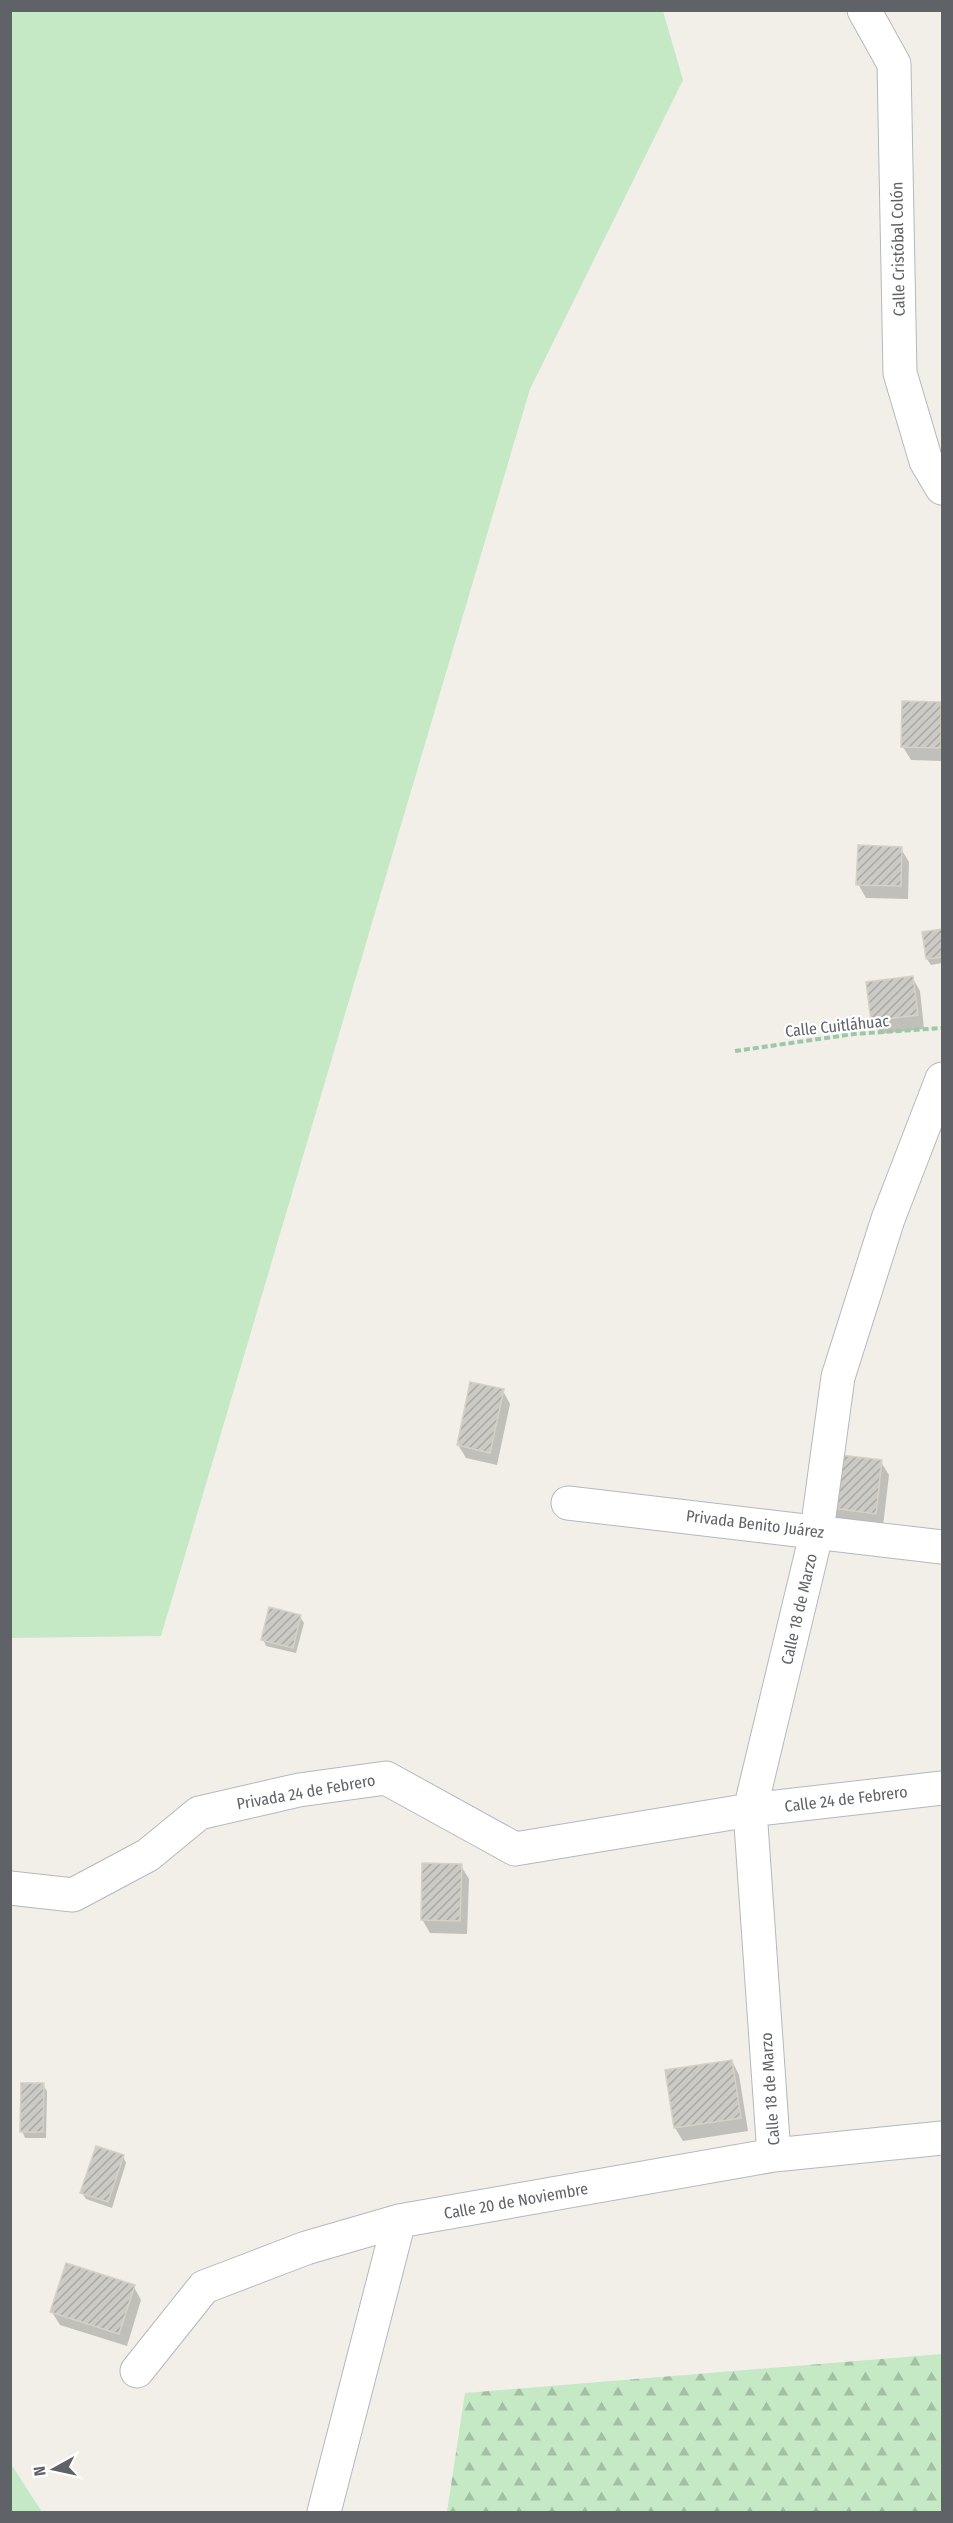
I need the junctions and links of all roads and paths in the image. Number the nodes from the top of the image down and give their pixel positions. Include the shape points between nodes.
1 (864, 10) edge
2 (937, 466) edge
3 (942, 1028) edge
4 (735, 1051) dead end
5 (942, 1079) edge
6 (568, 1503) dead end
7 (817, 1532) junction
8 (942, 1547) edge
9 (942, 1788) edge
10 (750, 1810) junction
11 (10, 1888) edge
12 (942, 2138) edge
13 (774, 2155) junction
14 (399, 2221) junction
15 (137, 2371) dead end
16 (324, 2512) edge

1 - 2 street, Calle Cristóbal Colón via 894,64 900,373
3 - 4 path, Calle Cuitláhuac via 854,1034
5 - 7 street, Calle 18 de Marzo via 888,1220 838,1377
6 - 7 street, Privada Benito Juárez
7 - 8 street, Privada Benito Juárez
7 - 10 street, Calle 18 de Marzo
9 - 10 street, Calle 24 de Febrero
10 - 11 street, Privada 24 de Febrero via 515,1850 386,1778 299,1791 199,1813 148,1856 73,1895
10 - 13 street, Calle 18 de Marzo
12 - 13 street, Calle 20 de Noviembre
13 - 14 street, Calle 20 de Noviembre
14 - 15 street, Calle 20 de Noviembre via 306,2248 204,2287
14 - 16 street

